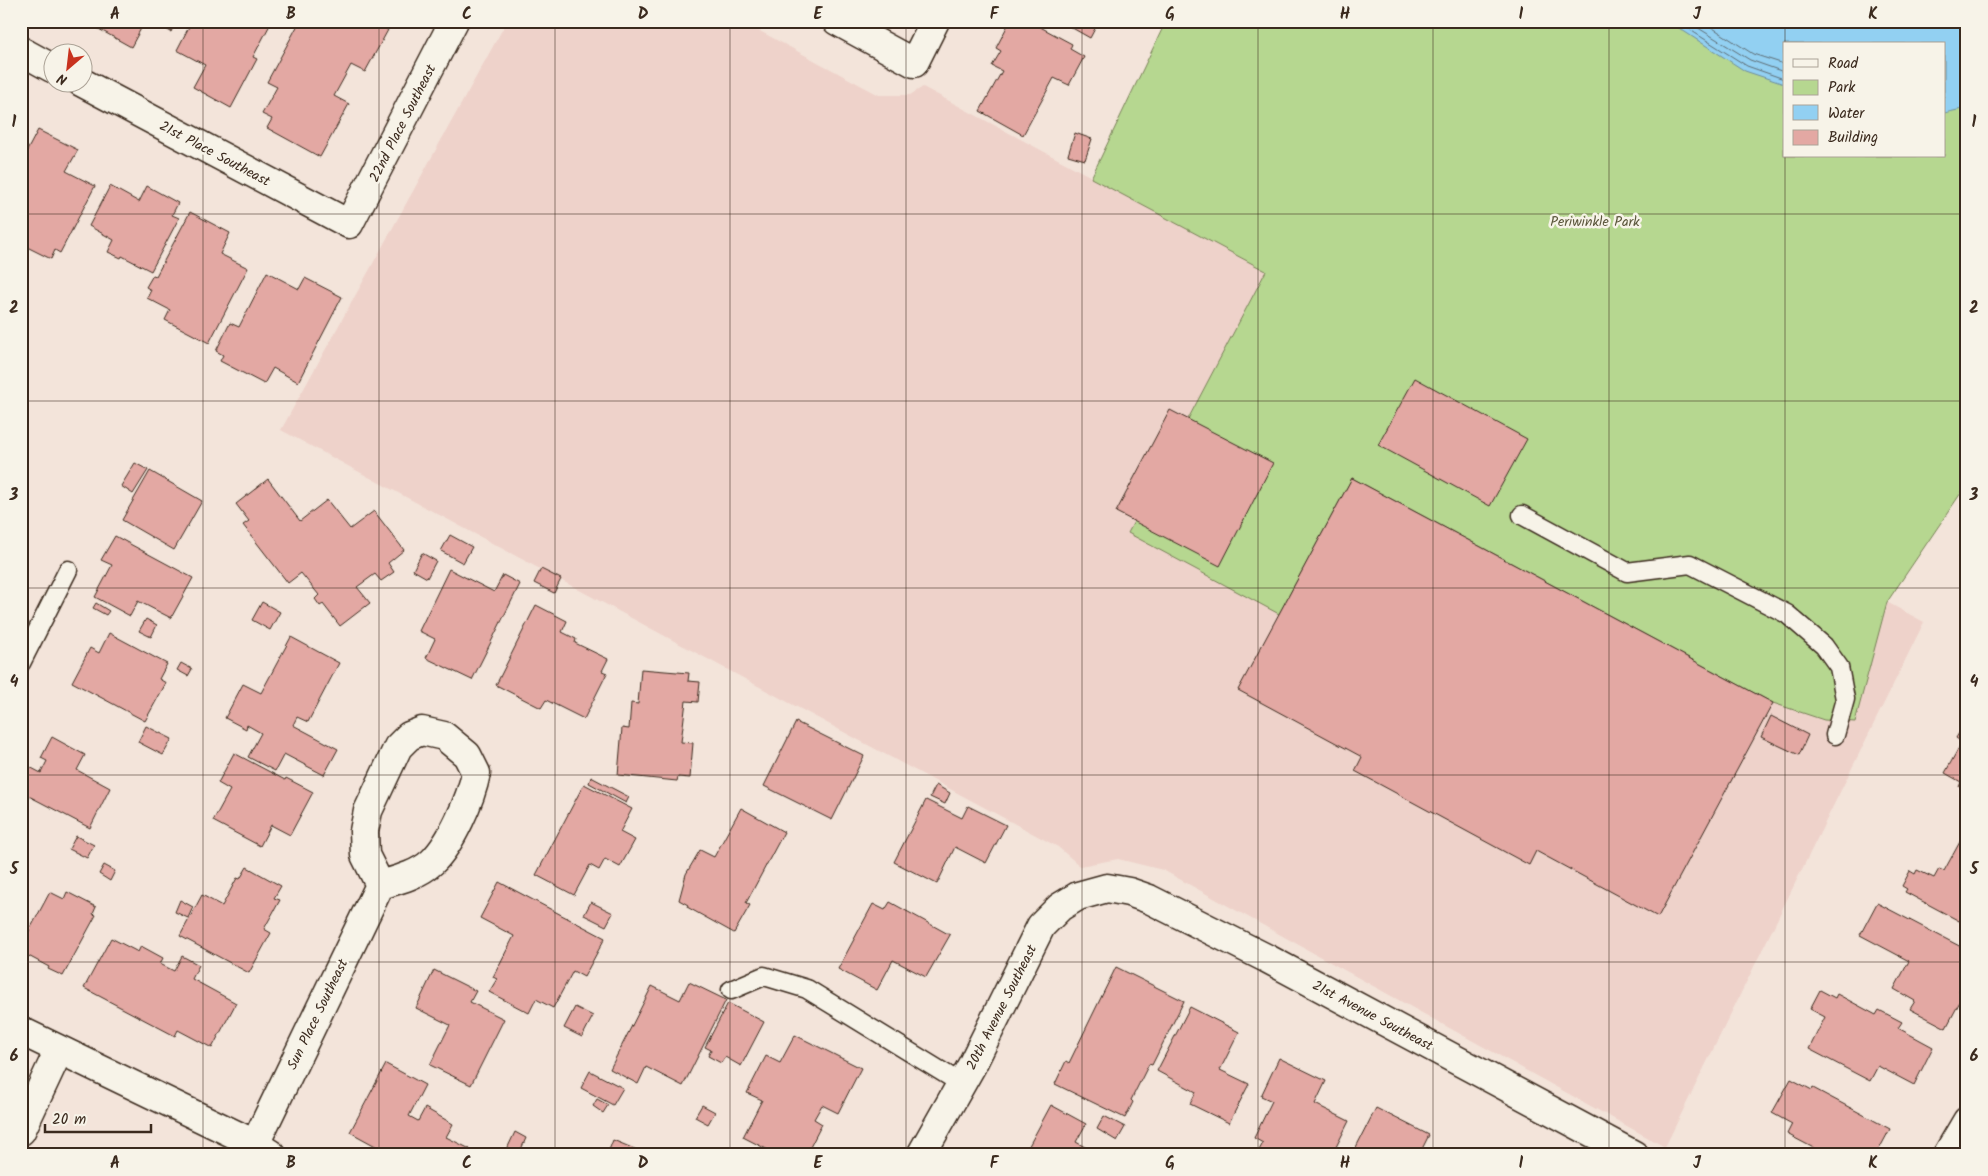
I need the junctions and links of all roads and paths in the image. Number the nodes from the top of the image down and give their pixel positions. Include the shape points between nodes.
1 (454, 21) edge
2 (838, 21) edge
3 (935, 21) edge
4 (21, 51) edge
5 (42, 63) edge
6 (92, 88) edge
7 (349, 224) joint
8 (1522, 515) dead end
9 (68, 570) dead end
10 (21, 663) edge
11 (1835, 735) dead end
12 (380, 885) junction
13 (1107, 888) joint
14 (731, 990) dead end
15 (21, 1031) edge
16 (59, 1050) junction
17 (962, 1084) junction
18 (1967, 1121) edge
19 (21, 1131) edge
20 (264, 1149) edge
21 (922, 1155) edge
22 (1634, 1155) edge
23 (1947, 1155) edge

1 - 7 street, 22nd Place Southeast
2 - 3 street via 914,63
4 - 5 street
6 - 7 street, 21st Place Southeast
8 - 11 lane via 1628,572 1690,564 1787,614 1824,646 1839,667 1845,699
9 - 10 lane
12 - 12 street via 408,877 432,863 447,843 473,789 476,773 467,754 444,736 422,731 408,736 398,746 368,812 364,831 365,855
12 - 20 street, Sun Place Southeast
13 - 17 street, 20th Avenue Southeast via 1078,896 1060,907 1041,926
13 - 22 street, 21st Avenue Southeast via 1149,899 1266,958
14 - 17 lane via 764,976 807,989
15 - 16 street
16 - 19 street
16 - 20 street
17 - 21 street, 20th Avenue Southeast
18 - 23 street

